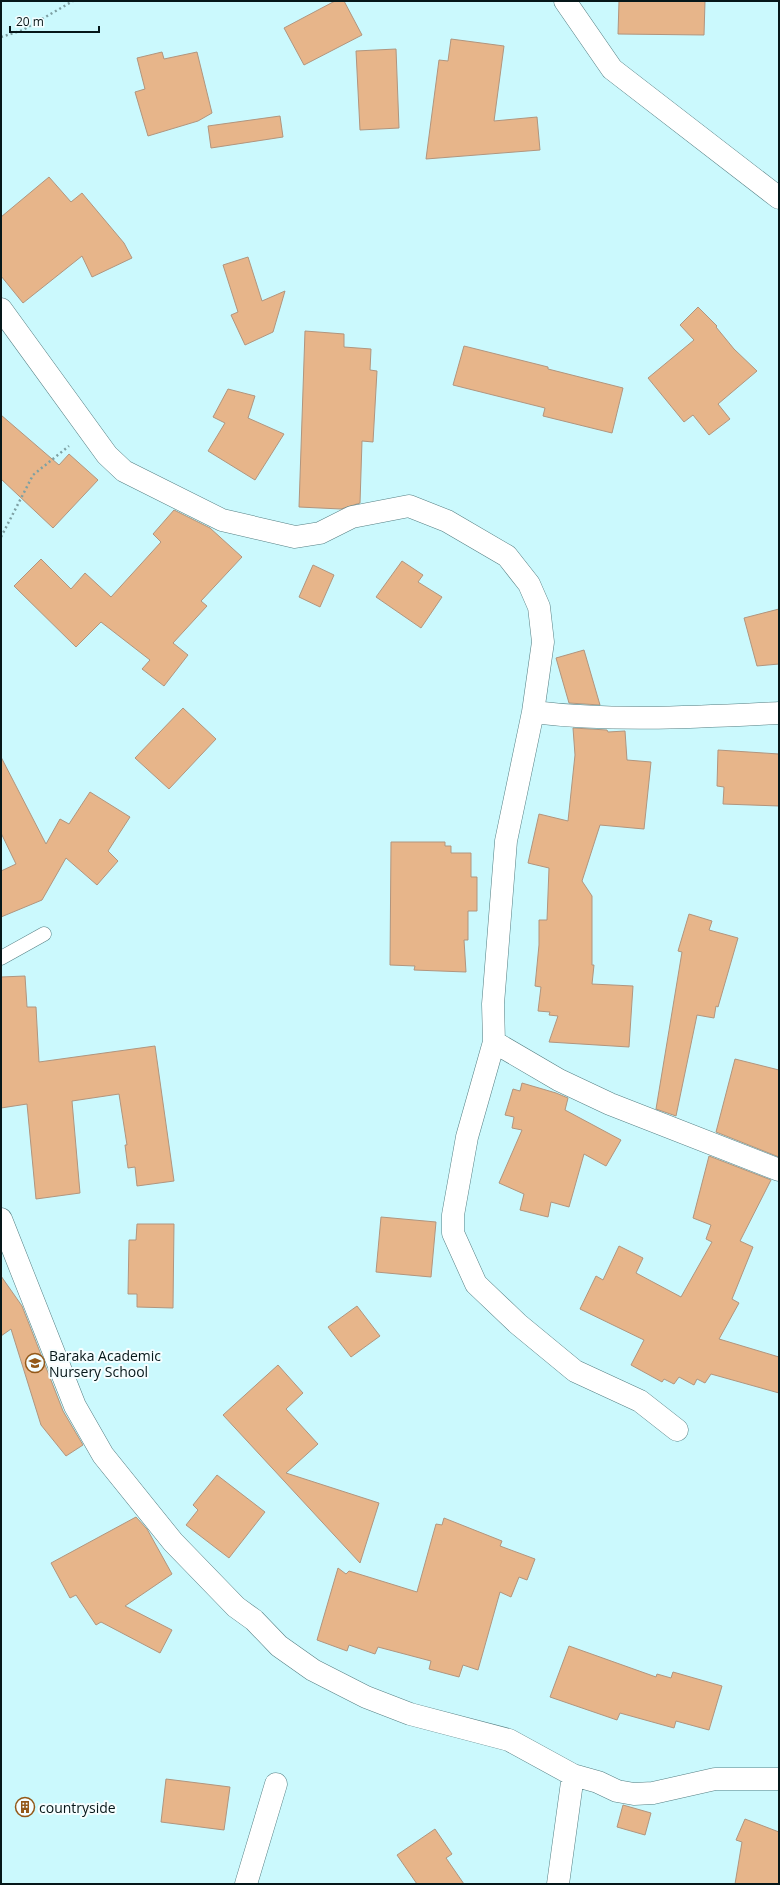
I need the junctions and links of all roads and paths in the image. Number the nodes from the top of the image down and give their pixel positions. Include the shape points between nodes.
1 (73, 1) edge
2 (565, 1) edge
3 (1, 37) edge
4 (779, 198) edge
5 (1, 309) edge
6 (87, 426) junction
7 (1, 537) edge
8 (533, 712) junction
9 (779, 713) edge
10 (44, 934) dead end
11 (1, 958) edge
12 (494, 1042) junction
13 (779, 1170) edge
14 (1, 1219) edge
15 (677, 1430) dead end
16 (573, 1775) junction
17 (779, 1779) edge
18 (276, 1784) dead end
19 (246, 1884) edge
20 (558, 1884) edge

1 - 3 path via 23,30
2 - 4 street via 612,69
5 - 6 street
6 - 7 path via 76,440 33,475
6 - 8 street via 107,455 124,471 222,520 295,537 320,533 352,517 409,506 447,521 507,556 529,584 539,607 543,642
8 - 9 street via 576,717 674,718
8 - 12 street via 506,841 493,1004
10 - 11 lane
12 - 13 street via 559,1080 610,1104
12 - 15 street via 467,1137 453,1215 453,1233 476,1284 518,1324 575,1371 640,1401
14 - 16 street via 75,1406 103,1455 173,1542 236,1607 254,1620 280,1646 313,1670 366,1697 410,1714 509,1740
16 - 17 street via 598,1782 617,1792 634,1794 653,1793 715,1779
16 - 20 street
18 - 19 street

